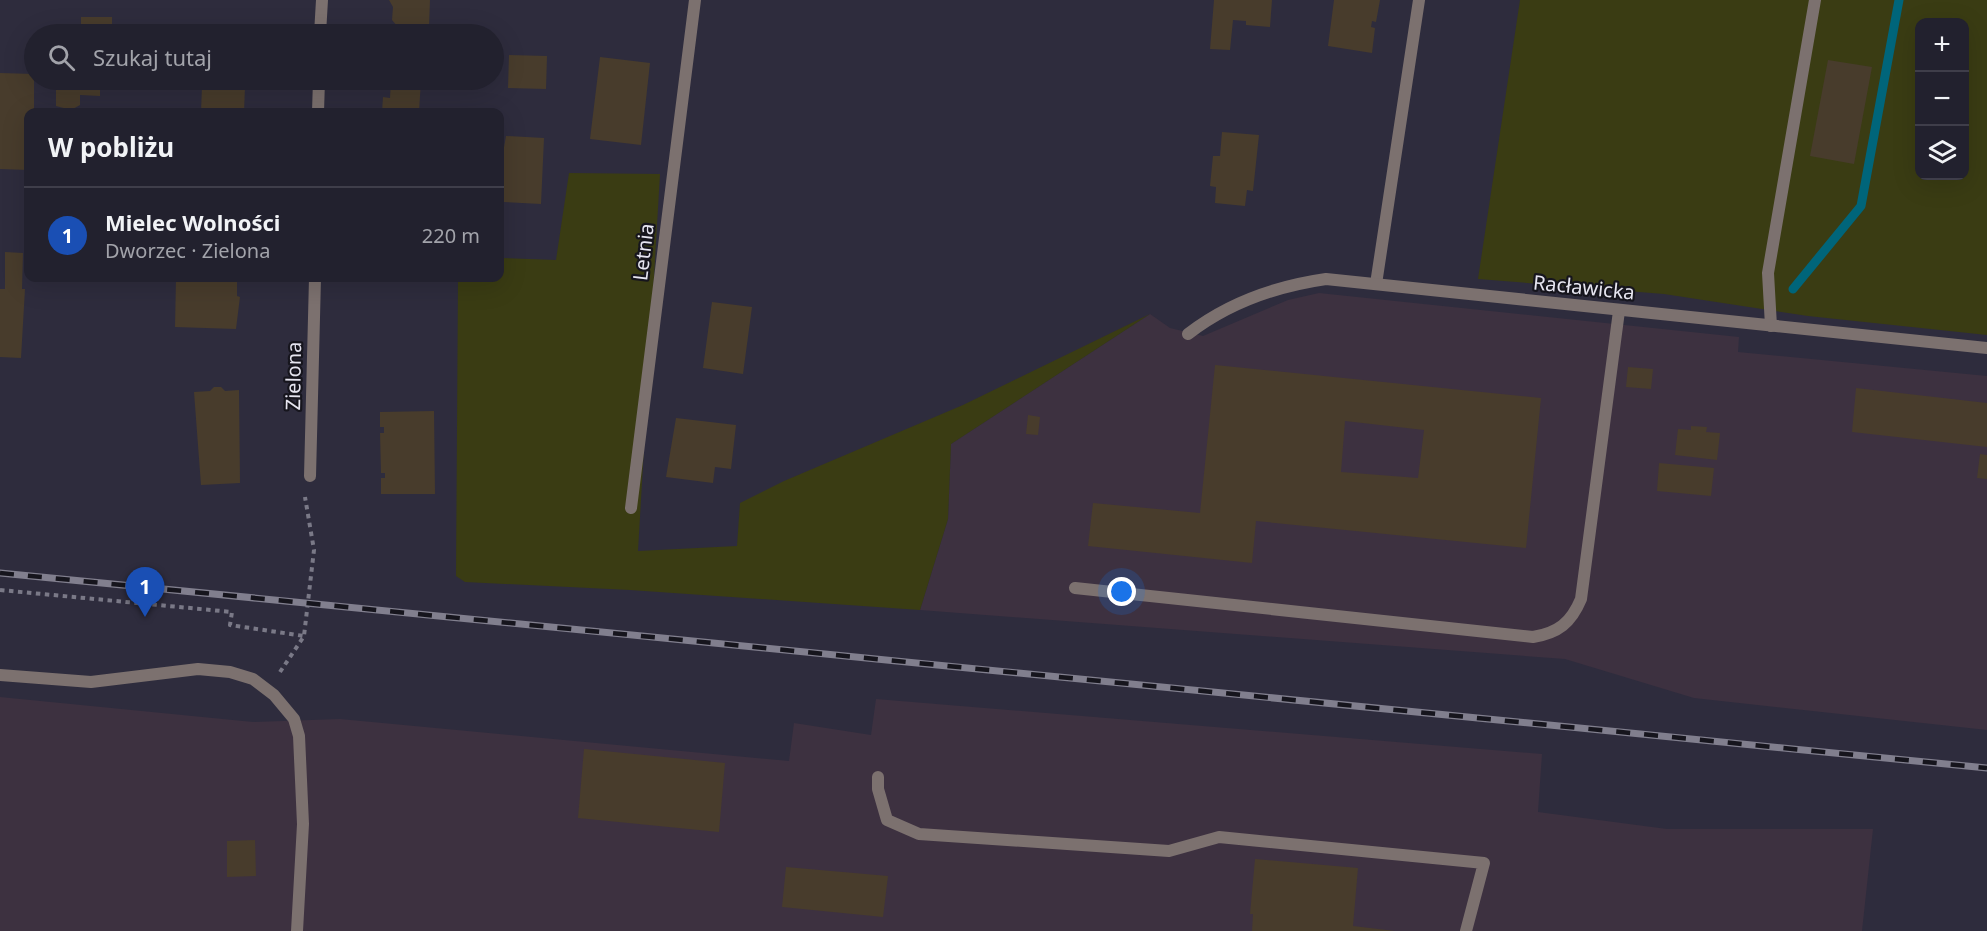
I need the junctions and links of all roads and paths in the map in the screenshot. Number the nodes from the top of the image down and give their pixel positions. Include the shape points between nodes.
1 (322, 0) edge
2 (696, 0) edge
3 (1419, 0) edge
4 (1815, 0) edge
5 (321, 24) edge
6 (319, 90) edge
7 (318, 108) edge
8 (315, 282) edge
9 (1376, 284) junction
10 (1619, 310) junction
11 (1771, 326) junction
12 (1188, 334) dead end
13 (1987, 348) edge
14 (310, 476) joint
15 (631, 508) dead end
16 (1075, 588) dead end
17 (0, 590) edge
18 (304, 636) junction
19 (0, 675) edge
20 (282, 681) dead end
21 (878, 777) dead end
22 (297, 931) edge
23 (1466, 931) edge

1 - 5 street
2 - 15 street, Letnia
3 - 9 street
4 - 11 street via 1768,273
6 - 7 street
8 - 14 street, Zielona
9 - 10 street, Racławicka
9 - 12 street, Racławicka via 1326,279 1291,284 1205,321
10 - 11 street, Racławicka
10 - 16 street via 1581,600 1574,615 1556,631 1533,637
11 - 13 street, Racławicka
14 - 18 path via 304,494 314,550
17 - 18 path via 232,612 230,625
18 - 20 path via 279,671
19 - 22 street via 91,682 198,669 253,679 274,695 294,719 299,736 303,824
21 - 23 street via 887,820 919,834 1169,851 1219,837 1484,863

